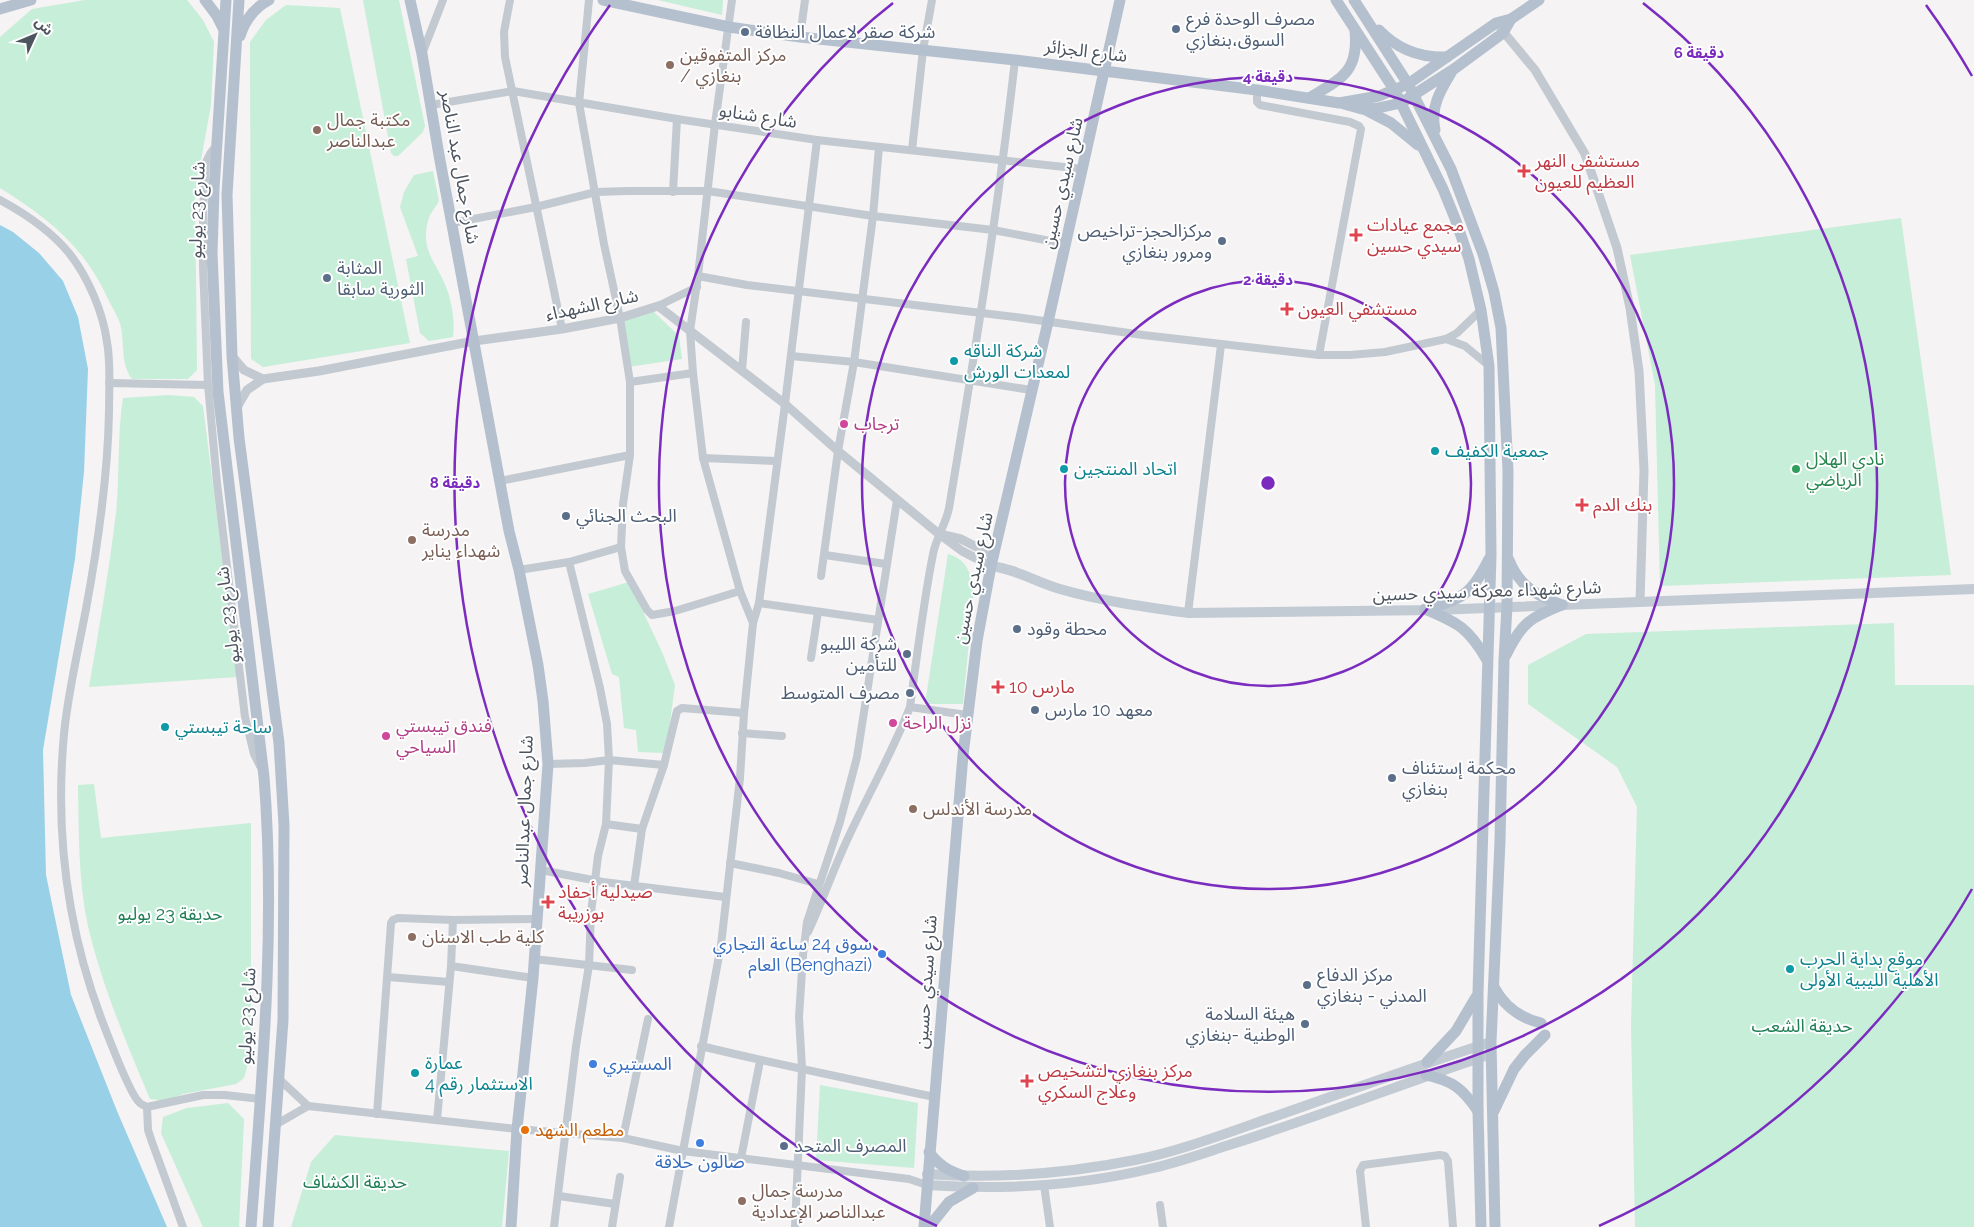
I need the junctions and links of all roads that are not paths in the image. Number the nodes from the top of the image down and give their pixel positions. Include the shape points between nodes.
1 (31, 0) edge
2 (205, 0) edge
3 (226, 0) edge
4 (239, 0) edge
5 (268, 0) edge
6 (410, 0) edge
7 (443, 0) edge
8 (510, 0) edge
9 (589, 0) edge
10 (603, 0) edge
11 (732, 0) edge
12 (805, 0) edge
13 (932, 0) edge
14 (1120, 0) edge
15 (1336, 0) edge
16 (1354, 0) edge
17 (1539, 0) edge
18 (0, 9) edge
19 (1365, 15) junction
20 (1512, 19) junction
21 (1496, 23) junction
22 (728, 27) junction
23 (223, 29) junction
24 (1355, 30) junction
25 (1503, 33) junction
26 (800, 37) junction
27 (236, 44) junction
28 (923, 50) junction
29 (422, 54) junction
30 (1447, 57) junction
31 (1015, 60) junction
32 (1454, 69) junction
33 (1104, 71) junction
34 (1408, 84) junction
35 (1257, 90) junction
36 (1395, 90) junction
37 (513, 91) junction
38 (1297, 96) junction
39 (1414, 96) junction
40 (1309, 98) junction
41 (578, 103) junction
42 (1339, 103) junction
43 (1401, 103) junction
44 (432, 105) junction
45 (1362, 109) junction
46 (1293, 112) junction
47 (677, 119) junction
48 (715, 124) junction
49 (817, 140) junction
50 (1437, 141) junction
51 (216, 146) junction
52 (879, 147) junction
53 (912, 150) junction
54 (1424, 151) junction
55 (1004, 161) junction
56 (1083, 169) junction
57 (708, 191) junction
58 (596, 192) junction
59 (673, 192) junction
60 (0, 200) edge
61 (536, 207) junction
62 (809, 207) junction
63 (873, 216) junction
64 (452, 223) junction
65 (993, 230) junction
66 (1066, 244) junction
67 (698, 276) junction
68 (697, 287) junction
69 (798, 290) junction
70 (861, 298) junction
71 (658, 306) junction
72 (1481, 310) junction
73 (981, 314) junction
74 (620, 318) junction
75 (746, 322) dead end
76 (1048, 322) junction
77 (562, 329) junction
78 (690, 331) junction
79 (1446, 339) junction
80 (474, 341) junction
81 (1221, 345) junction
82 (1319, 355) junction
83 (232, 356) junction
84 (791, 356) junction
85 (854, 362) junction
86 (1489, 366) junction
87 (742, 370) junction
88 (693, 373) junction
89 (263, 379) junction
90 (970, 380) junction
91 (630, 382) junction
92 (109, 383) junction
93 (208, 385) junction
94 (1031, 390) junction
95 (785, 404) junction
96 (236, 410) junction
97 (838, 452) junction
98 (630, 455) junction
99 (703, 458) junction
100 (777, 461) junction
101 (222, 475) junction
102 (500, 481) junction
103 (898, 500) junction
104 (939, 534) junction
105 (621, 547) junction
106 (825, 555) junction
107 (1491, 555) junction
108 (1507, 555) junction
109 (993, 561) junction
110 (569, 562) junction
111 (886, 564) junction
112 (519, 570) junction
113 (821, 576) dead end
114 (1974, 590) edge
115 (740, 591) junction
116 (1640, 602) junction
117 (759, 603) junction
118 (1562, 605) junction
119 (1507, 606) junction
120 (1488, 607) junction
121 (1424, 609) junction
122 (818, 612) junction
123 (1188, 613) junction
124 (878, 620) junction
125 (753, 623) junction
126 (811, 658) dead end
127 (1487, 660) junction
128 (1504, 660) junction
129 (910, 707) junction
130 (744, 713) junction
131 (967, 715) junction
132 (742, 733) junction
133 (782, 736) dead end
134 (609, 760) junction
135 (548, 764) junction
136 (664, 764) junction
137 (606, 824) junction
138 (284, 825) junction
139 (268, 826) junction
140 (642, 829) junction
141 (730, 862) junction
142 (541, 870) junction
143 (595, 881) junction
144 (818, 884) junction
145 (634, 886) junction
146 (726, 897) junction
147 (536, 919) junction
148 (453, 920) junction
149 (805, 938) junction
150 (534, 959) junction
151 (589, 965) junction
152 (451, 966) junction
153 (632, 970) dead end
154 (388, 977) junction
155 (533, 978) junction
156 (450, 982) junction
157 (1494, 987) junction
158 (1478, 993) junction
159 (648, 1019) dead end
160 (1541, 1023) dead end
161 (1545, 1035) dead end
162 (701, 1046) junction
163 (1491, 1048) junction
164 (1477, 1053) junction
165 (760, 1061) junction
166 (1427, 1062) junction
167 (802, 1068) junction
168 (1426, 1075) junction
169 (279, 1079) junction
170 (934, 1098) junction
171 (260, 1099) junction
172 (308, 1106) junction
173 (147, 1107) junction
174 (1478, 1111) junction
175 (377, 1114) junction
176 (1493, 1115) junction
177 (437, 1120) junction
178 (275, 1125) junction
179 (517, 1129) junction
180 (567, 1133) junction
181 (623, 1138) junction
182 (683, 1151) junction
183 (929, 1152) junction
184 (741, 1158) junction
185 (796, 1166) junction
186 (964, 1176) junction
187 (620, 1177) dead end
188 (927, 1180) junction
189 (1044, 1185) junction
190 (973, 1188) junction
191 (559, 1196) junction
192 (615, 1204) junction
193 (1160, 1205) dead end
194 (512, 1226) edge
195 (183, 1227) edge
196 (251, 1227) edge
197 (268, 1227) edge
198 (554, 1227) edge
199 (612, 1227) edge
200 (669, 1227) edge
201 (795, 1227) edge
202 (924, 1227) edge
203 (930, 1227) edge
204 (1050, 1227) edge
205 (1163, 1227) edge
206 (1366, 1227) edge
207 (1453, 1227) edge
208 (1481, 1227) edge
209 (1495, 1227) edge

1 - 18 main road
2 - 23 main road
3 - 23 main road, شارع 23 يوليو
4 - 27 main road, شارع 23 يوليو
5 - 27 main road via 246,21
6 - 29 main road, شارع جمال عبد الناصر
7 - 29 street
8 - 37 street via 504,45
9 - 41 street
10 - 22 main road, شارع الجزائر
11 - 22 street
12 - 26 street
13 - 28 street
14 - 33 main road, شارع سيدي حسين
15 - 24 main road
16 - 19 main road
17 - 20 main road, شارع الجزائر
19 - 30 main road via 1400,47 1423,56
19 - 34 main road
20 - 21 main road, شارع الجزائر
20 - 25 main road
21 - 25 street
21 - 30 main road, شارع الجزائر
22 - 26 main road, شارع الجزائر
22 - 48 street
23 - 51 main road, شارع 23 يوليو
24 - 36 main road
24 - 40 main road via 1357,46 1352,64 1341,78
25 - 32 main road
25 - 116 street via 1535,70 1585,154 1617,248 1639,370 1644,470
26 - 28 main road, شارع الجزائر
27 - 83 main road, شارع 23 يوليو via 227,202
28 - 31 main road, شارع الجزائر
28 - 53 street
29 - 44 main road, شارع جمال عبد الناصر
30 - 34 main road, شارع الجزائر
31 - 33 main road, شارع الجزائر
31 - 55 street
32 - 39 main road
32 - 50 main road via 1433,110
33 - 35 main road, شارع الجزائر
33 - 56 main road, شارع سيدي حسين
34 - 36 main road, شارع الجزائر
34 - 39 main road
35 - 38 main road, شارع الجزائر
35 - 46 street via 1260,105
36 - 42 main road, شارع الجزائر
36 - 43 main road
37 - 41 street, شارع شنابو
37 - 44 street, شارع شنابو
37 - 61 street
38 - 40 main road, شارع الجزائر
38 - 46 street
39 - 43 main road
39 - 50 main road
40 - 42 main road, شارع الجزائر
41 - 47 street, شارع شنابو
41 - 58 street
42 - 45 main road
43 - 45 main road
43 - 54 main road
44 - 64 main road, شارع جمال عبد الناصر
45 - 54 main road via 1391,123
46 - 82 street via 1350,122 1361,129
47 - 48 street, شارع شنابو
47 - 59 street
48 - 49 street, شارع شنابو
48 - 57 street
49 - 52 street, شارع شنابو
49 - 62 street
50 - 108 main road via 1470,216 1494,292 1501,328 1508,471
51 - 93 street via 206,162 203,209
51 - 101 main road, شارع 23 يوليو via 212,253
52 - 53 street, شارع شنابو
52 - 63 street
53 - 55 street, شارع شنابو
54 - 72 main road via 1456,221
55 - 56 street, شارع شنابو
55 - 65 street
56 - 66 main road, شارع سيدي حسين
57 - 59 street
57 - 62 street
57 - 67 street
58 - 59 street
58 - 61 street
58 - 74 street
60 - 92 street via 54,236 83,275 101,318 107,343
61 - 64 street
61 - 77 street
62 - 63 street
62 - 69 street
63 - 65 street
63 - 70 street
64 - 80 main road, شارع جمال عبد الناصر
65 - 66 street
65 - 73 street
66 - 76 main road, شارع سيدي حسين
67 - 68 street
67 - 69 street
68 - 71 street
68 - 78 street
69 - 70 street
69 - 84 street
70 - 73 street
70 - 85 street
71 - 74 street, شارع الشهداء
71 - 78 street, شارع الشهداء
72 - 79 street
72 - 86 main road
73 - 76 street
73 - 90 street
74 - 77 street, شارع الشهداء
74 - 91 street
75 - 87 street
76 - 81 street
76 - 94 main road, شارع سيدي حسين
77 - 80 street, شارع الشهداء
78 - 87 street, شارع الشهداء
78 - 88 street
79 - 82 street via 1386,352
79 - 86 street via 1465,346
80 - 89 street, شارع الشهداء
80 - 102 main road, شارع جمال عبدالناصر
81 - 82 street
81 - 123 street
83 - 89 street via 244,370
83 - 96 main road, شارع 23 يوليو
84 - 85 street
84 - 95 street
85 - 90 street
85 - 97 street
86 - 107 main road
87 - 95 street, شارع الشهداء
88 - 91 street
88 - 99 street
89 - 96 street via 247,390
90 - 94 street
90 - 104 street via 948,511
91 - 98 street
92 - 93 street
92 - 173 street via 109,437 104,488 64,733 61,801 72,921 92,992 110,1040 136,1099
93 - 101 street
94 - 109 main road, شارع سيدي حسين
95 - 97 street, شارع الشهداء
95 - 100 street
96 - 138 main road, شارع 23 يوليو via 278,743
97 - 103 street, شارع الشهداء
97 - 106 street
98 - 102 street
98 - 105 street
99 - 100 street
99 - 115 street
100 - 117 street
101 - 139 main road, شارع 23 يوليو
102 - 112 main road, شارع جمال عبدالناصر
103 - 104 street, شارع الشهداء
103 - 111 street
104 - 109 street, شارع الشهداء via 962,551
104 - 129 street via 933,552
105 - 110 street
105 - 115 street via 625,570 652,615
106 - 111 street
106 - 113 street
107 - 120 main road
107 - 121 main road via 1479,580 1462,596 1453,602
108 - 118 main road via 1513,571 1530,591
108 - 119 main road
109 - 123 main road, شارع شهداء معركة سيدي حسين via 1067,591
109 - 131 main road, شارع سيدي حسين
110 - 112 street
110 - 134 street via 600,688
111 - 124 street
112 - 135 main road, شارع جمال عبدالناصر via 543,701
114 - 116 main road, شارع شهداء معركة سيدي حسين
115 - 125 street
116 - 118 main road, شارع شهداء معركة سيدي حسين
117 - 122 street
117 - 125 street
118 - 119 main road, شارع شهداء معركة سيدي حسين
118 - 128 main road via 1524,625
119 - 120 main road, شارع شهداء معركة سيدي حسين
119 - 128 main road
120 - 121 main road, شارع شهداء معركة سيدي حسين
120 - 127 main road
121 - 123 main road, شارع شهداء معركة سيدي حسين
121 - 127 main road via 1466,630
122 - 124 street
122 - 126 street
124 - 144 street via 857,757 840,822
125 - 130 street
127 - 158 main road
128 - 157 main road
129 - 131 street
129 - 149 street via 848,837
130 - 132 street
130 - 136 street via 678,709
131 - 170 main road, شارع سيدي حسين
132 - 133 street
132 - 141 street
134 - 135 street
134 - 136 street
134 - 137 street
135 - 142 main road, شارع جمال عبدالناصر
136 - 140 street
137 - 140 street
137 - 143 street
138 - 139 main road
138 - 169 main road, شارع 23 يوليو via 284,986
139 - 171 main road, شارع 23 يوليو via 268,961
140 - 145 street
141 - 144 street
141 - 146 street
142 - 143 street
142 - 147 main road, شارع جمال عبدالناصر
143 - 145 street
143 - 151 street
144 - 149 street
145 - 146 street
146 - 162 street via 721,945
147 - 148 street
147 - 150 main road, شارع جمال عبدالناصر
148 - 152 street
148 - 154 street via 393,920
149 - 167 street via 800,1017
150 - 151 street
150 - 155 main road, شارع جمال عبدالناصر
151 - 153 street
151 - 180 street
152 - 155 street
152 - 156 street
154 - 156 street
154 - 175 street
155 - 179 main road, شارع جمال عبدالناصر
156 - 177 street
157 - 160 main road via 1513,1011
157 - 163 main road
158 - 164 main road
158 - 166 main road via 1456,1031
159 - 181 street
161 - 176 main road via 1514,1069
162 - 165 street
162 - 182 street
163 - 164 main road
163 - 176 main road
164 - 166 main road
164 - 168 main road
164 - 174 main road
165 - 167 street
165 - 184 street
166 - 186 main road via 1219,1136 1152,1156 1037,1174
167 - 170 street
167 - 185 street
168 - 174 main road via 1456,1085
168 - 189 main road via 1285,1127 1177,1161 1124,1174
169 - 172 street
169 - 178 main road, شارع 23 يوليو
170 - 183 main road, شارع سيدي حسين
171 - 173 street via 203,1095
171 - 196 main road, شارع 23 يوليو
172 - 175 street
172 - 178 street
173 - 195 street via 148,1130
174 - 208 main road
175 - 177 street
176 - 209 main road
177 - 179 street
178 - 197 main road, شارع 23 يوليو
179 - 180 street
179 - 194 main road, شارع جمال عبدالناصر
180 - 181 street
180 - 191 street
181 - 182 street
182 - 184 street
182 - 200 street
183 - 186 main road via 938,1164
183 - 188 main road, شارع سيدي حسين
184 - 185 street
185 - 188 street
185 - 201 street
186 - 188 main road
187 - 192 street
188 - 190 main road
188 - 202 main road, شارع سيدي حسين
189 - 190 main road
189 - 204 street
190 - 203 main road via 949,1202
191 - 192 street
191 - 198 street
192 - 199 street
193 - 205 street
206 - 207 street via 1360,1171 1363,1165 1440,1155 1448,1161

